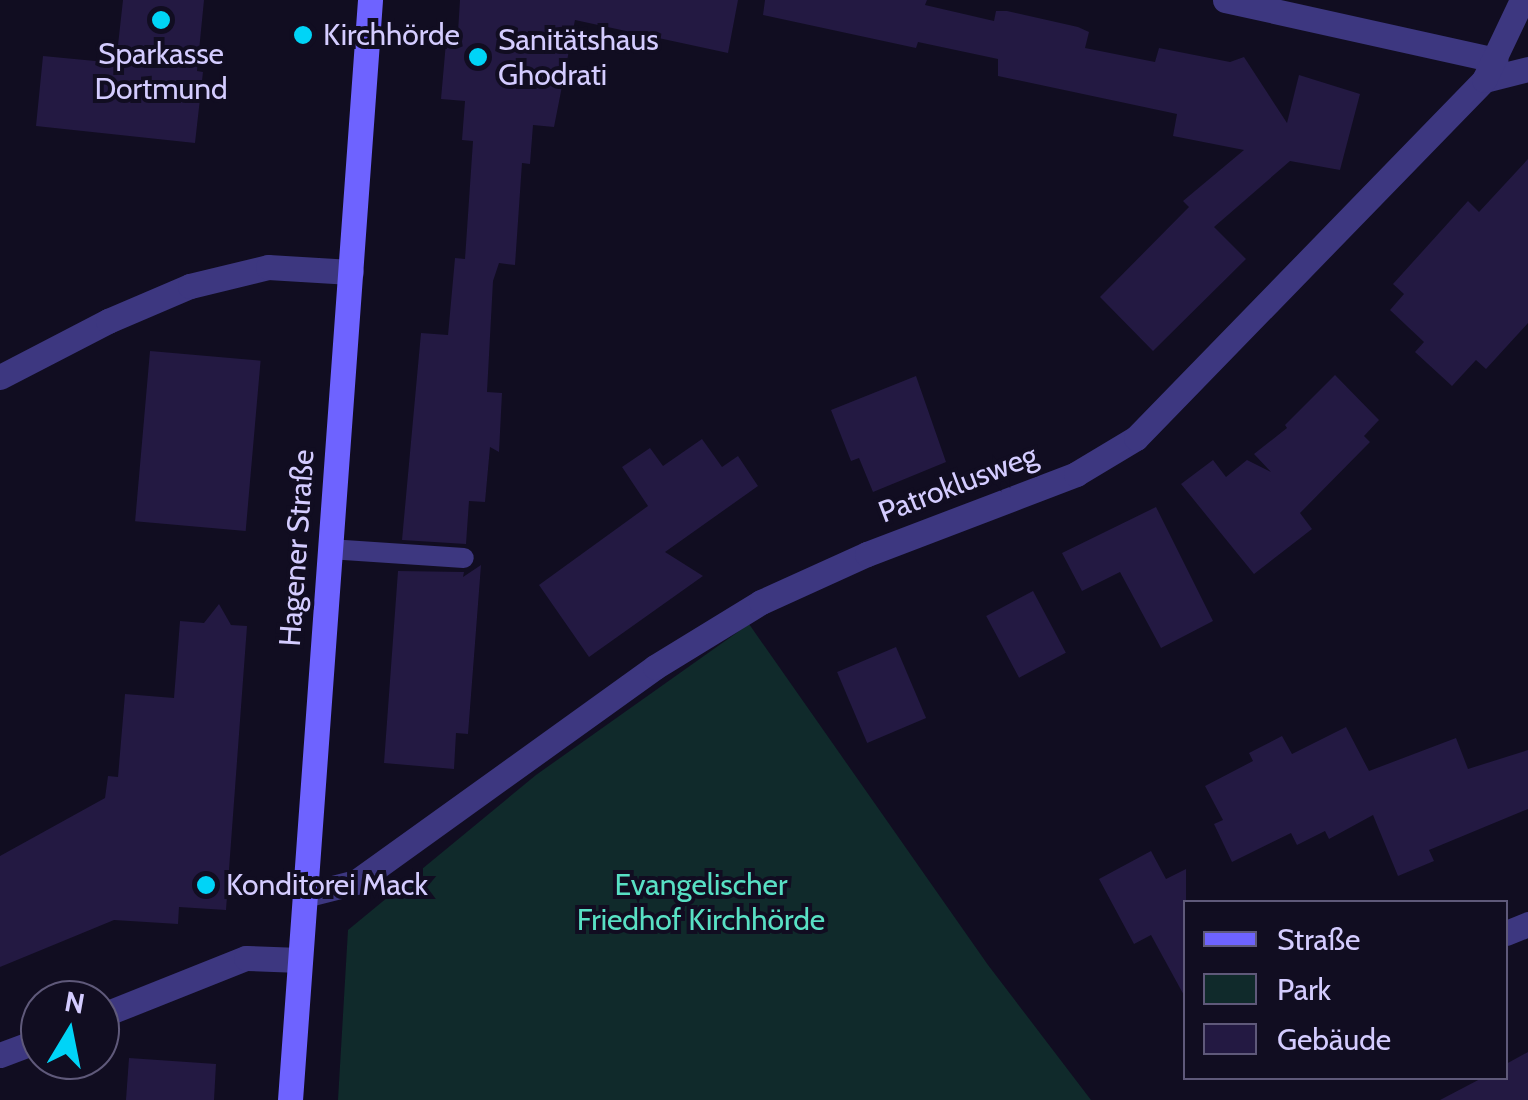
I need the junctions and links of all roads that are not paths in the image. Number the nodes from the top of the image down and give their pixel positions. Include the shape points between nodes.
1 (370, 0) edge
2 (1225, 0) edge
3 (1522, 0) edge
4 (1528, 69) edge
5 (1489, 70) junction
6 (351, 272) junction
7 (0, 377) edge
8 (330, 549) junction
9 (464, 558) dead end
10 (305, 895) junction
11 (300, 960) junction
12 (120, 1008) edge
13 (290, 1100) edge

1 - 6 main road, Hagener Straße
2 - 5 street
3 - 5 street, Patroklusweg
4 - 5 street
5 - 10 street, Patroklusweg via 1136,438 1076,474 761,602 654,667 356,882
6 - 7 street via 268,267 190,286
6 - 8 main road, Hagener Straße
8 - 9 lane
8 - 10 main road, Hagener Straße
10 - 11 main road, Hagener Straße
11 - 12 street via 246,958
11 - 13 main road, Hagener Straße

